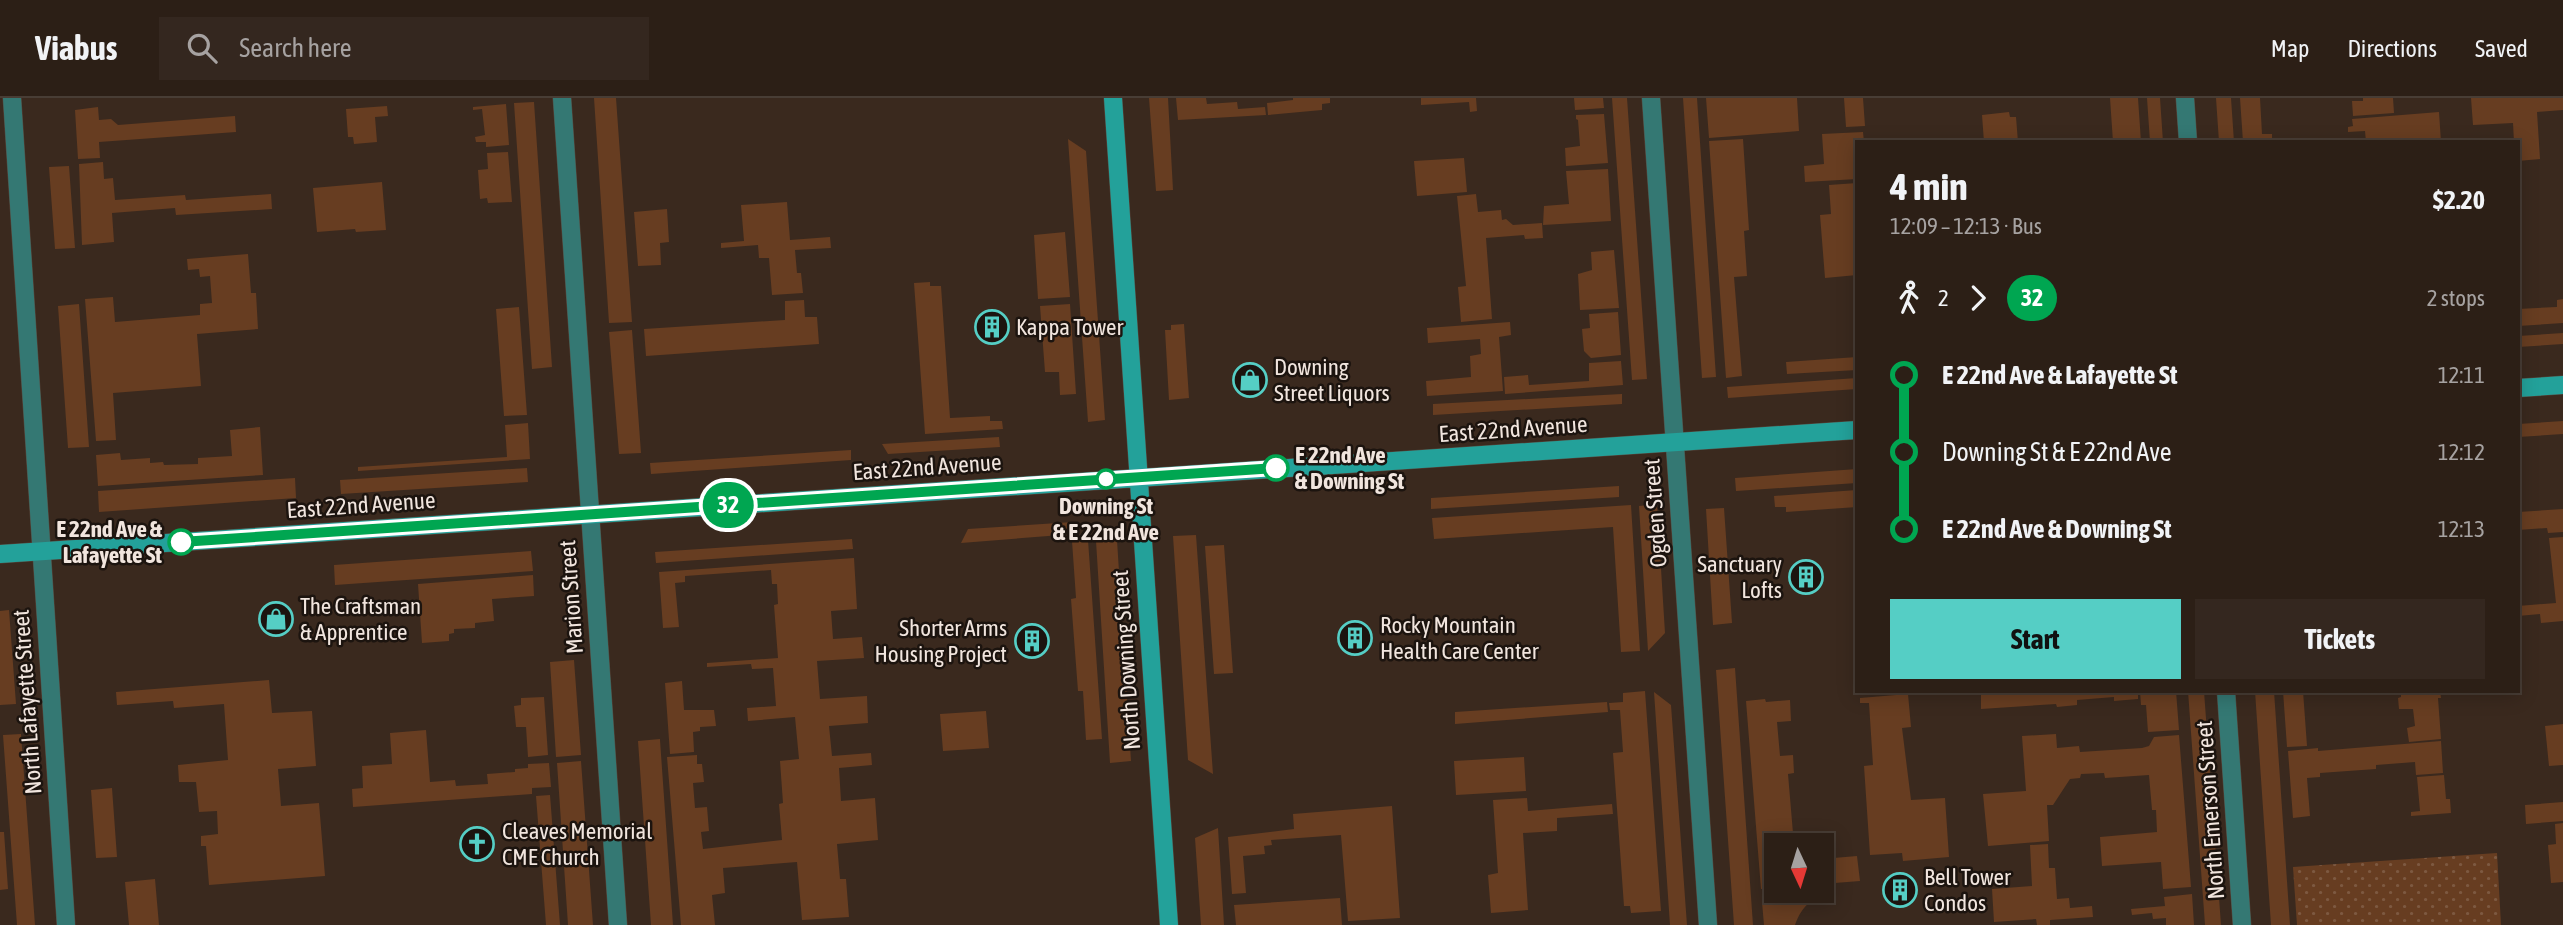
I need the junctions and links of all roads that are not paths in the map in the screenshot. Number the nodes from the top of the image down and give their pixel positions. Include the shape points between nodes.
1 (12, 98) edge
2 (562, 98) edge
3 (1113, 98) edge
4 (1651, 98) edge
5 (2185, 98) edge
6 (2188, 140) edge
7 (2563, 385) edge
8 (2520, 388) edge
9 (1855, 430) edge
10 (1675, 442) junction
11 (1138, 477) junction
12 (590, 514) junction
13 (41, 551) junction
14 (0, 554) edge
15 (2226, 693) edge
16 (66, 925) edge
17 (618, 925) edge
18 (1169, 925) edge
19 (1708, 925) edge
20 (2242, 925) edge

1 - 13 street, North Lafayette Street
2 - 12 street, Marion Street
3 - 11 street, North Downing Street
4 - 10 street, Ogden Street
5 - 6 street
7 - 8 street
9 - 10 street, East 22nd Avenue
10 - 11 street, East 22nd Avenue
10 - 19 street, Ogden Street
11 - 12 street, East 22nd Avenue
11 - 18 street, North Downing Street
12 - 13 street, East 22nd Avenue
12 - 17 street, Marion Street
13 - 14 street, East 22nd Avenue
13 - 16 street, North Lafayette Street
15 - 20 street, North Emerson Street

